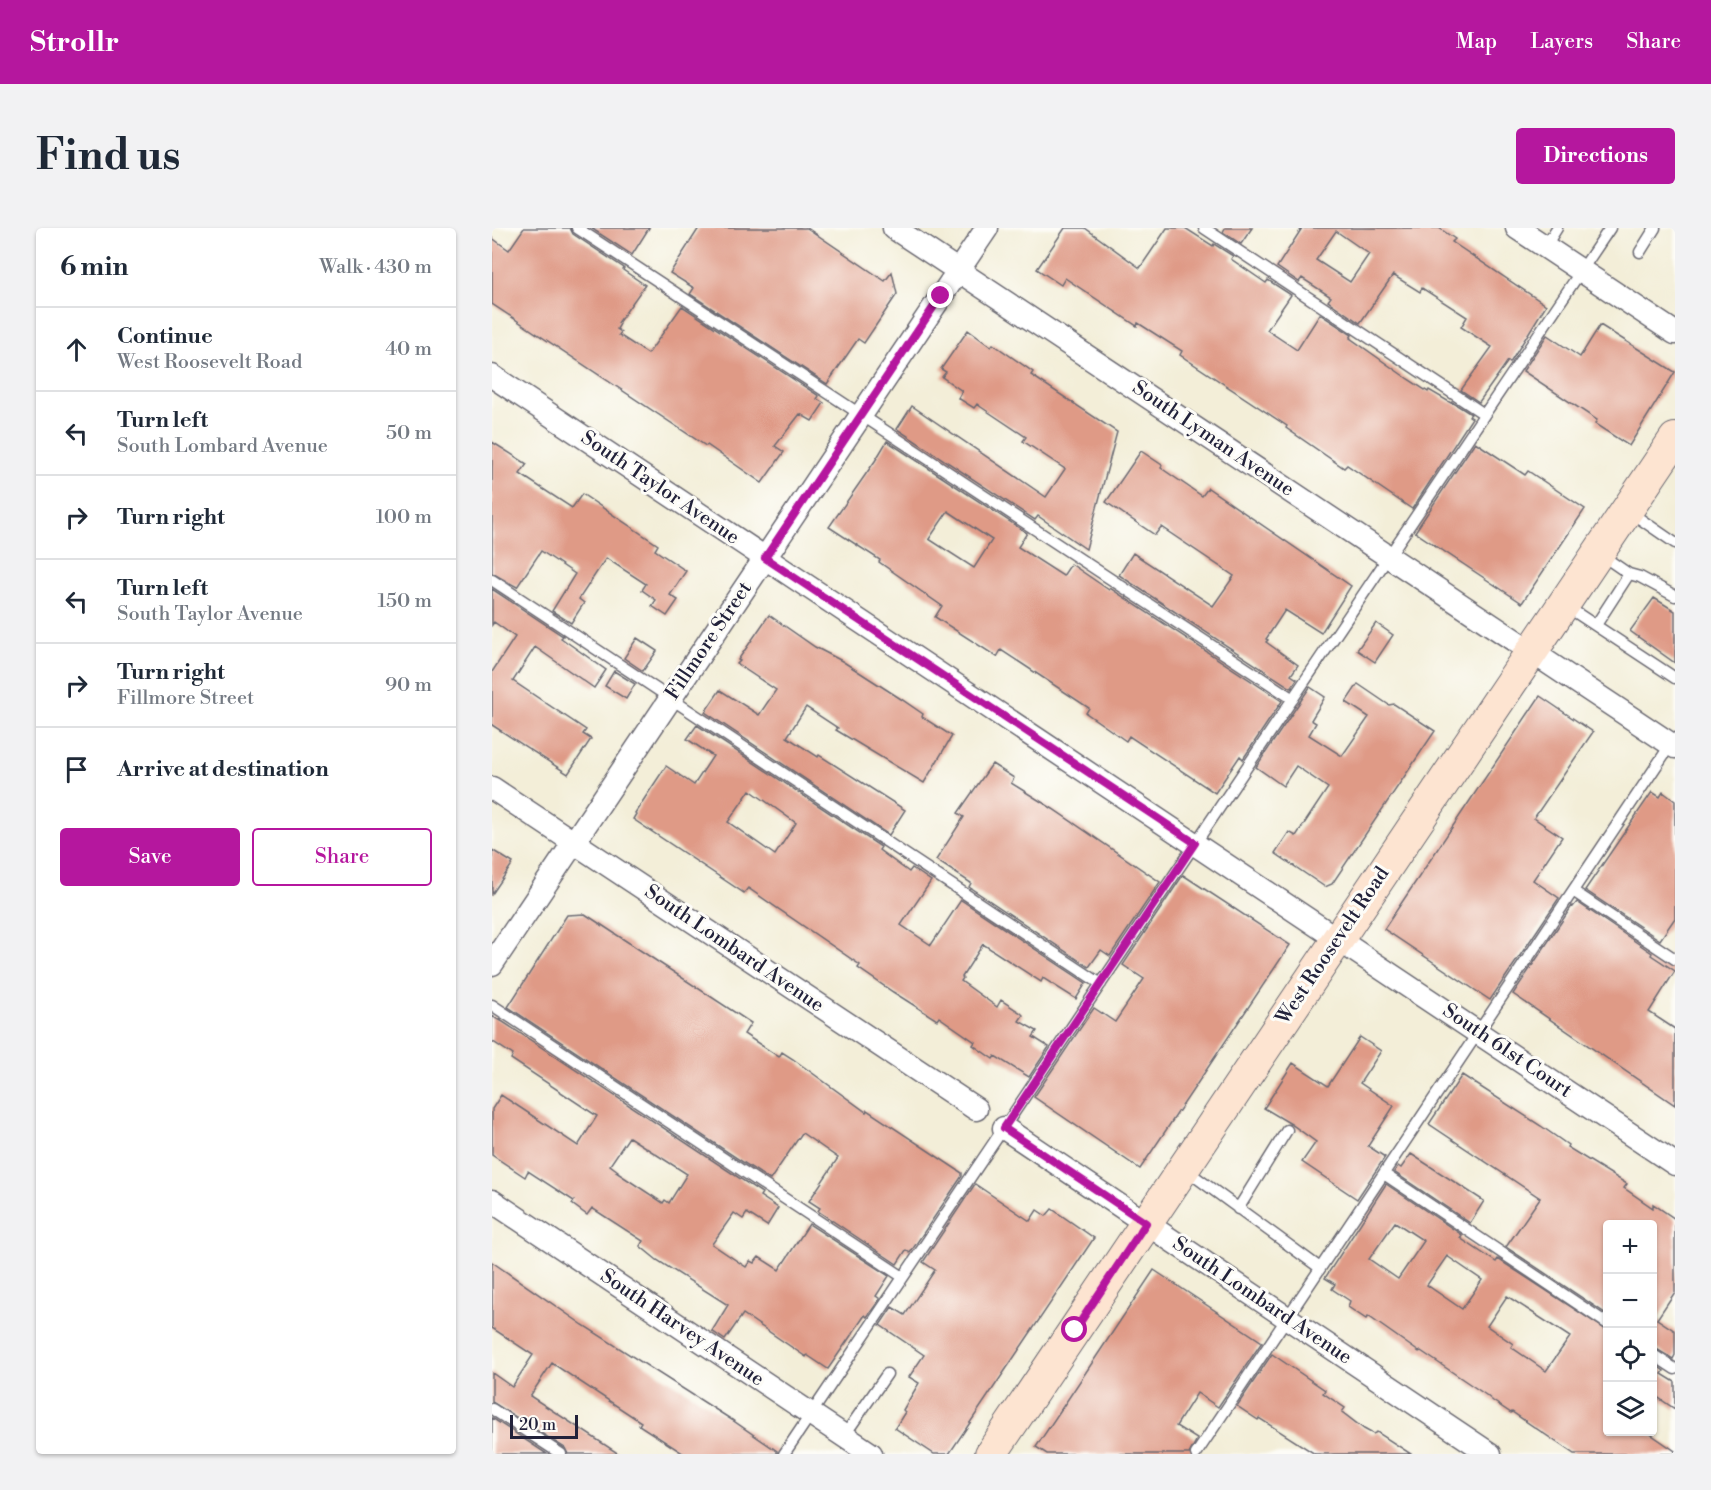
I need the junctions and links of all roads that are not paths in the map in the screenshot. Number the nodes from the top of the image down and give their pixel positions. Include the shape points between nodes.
1 (577, 228) edge
2 (894, 228) edge
3 (987, 228) edge
4 (1204, 228) edge
5 (1517, 228) edge
6 (1610, 228) edge
7 (1655, 228) edge
8 (1551, 237) edge
9 (1640, 252) dead end
10 (958, 270) junction
11 (1581, 271) junction
12 (1675, 333) edge
13 (492, 376) edge
14 (1484, 414) junction
15 (861, 415) junction
16 (1675, 439) edge
17 (1627, 510) junction
18 (1675, 543) edge
19 (1598, 553) junction
20 (1389, 556) junction
21 (765, 558) junction
22 (1629, 573) junction
23 (492, 580) edge
24 (1675, 596) edge
25 (1564, 604) junction
26 (1596, 625) junction
27 (1532, 651) junction
28 (1675, 678) edge
29 (670, 699) junction
30 (1293, 699) junction
31 (1673, 746) edge
32 (492, 788) edge
33 (574, 842) junction
34 (1195, 843) junction
35 (1573, 891) junction
36 (1338, 938) junction
37 (1675, 959) edge
38 (492, 964) edge
39 (1101, 984) junction
40 (492, 1005) edge
41 (1479, 1032) junction
42 (976, 1109) dead end
43 (1004, 1128) junction
44 (1287, 1130) dead end
45 (1675, 1164) edge
46 (1184, 1168) junction
47 (1384, 1174) junction
48 (492, 1201) edge
49 (1238, 1209) junction
50 (1146, 1223) junction
51 (1320, 1268) junction
52 (903, 1277) junction
53 (1287, 1318) junction
54 (1603, 1321) edge
55 (1657, 1357) edge
56 (1675, 1369) edge
57 (887, 1374) dead end
58 (492, 1409) edge
59 (811, 1414) junction
60 (844, 1436) junction
61 (561, 1454) edge
62 (784, 1454) edge
63 (871, 1454) edge
64 (991, 1454) edge
65 (1196, 1454) edge
66 (1490, 1454) edge

1 - 15 lane
2 - 10 street, South Lyman Avenue
3 - 10 street, Fillmore Street
4 - 14 lane
5 - 8 street
6 - 11 lane
7 - 9 lane
8 - 11 street
10 - 15 street, Fillmore Street
10 - 20 street, South Lyman Avenue
11 - 12 street
11 - 14 lane
13 - 21 street, South Taylor Avenue
14 - 20 lane
15 - 21 street, Fillmore Street
15 - 30 lane
16 - 17 main road, West Roosevelt Road
17 - 18 lane
17 - 19 main road, West Roosevelt Road
19 - 22 lane
19 - 25 main road, West Roosevelt Road
20 - 27 street, South Lyman Avenue
20 - 30 lane
21 - 29 street, Fillmore Street
21 - 34 street, South Taylor Avenue
22 - 24 lane
22 - 26 lane
23 - 29 lane
25 - 26 lane
25 - 27 main road, West Roosevelt Road
26 - 28 lane
27 - 31 street, South Lyman Avenue
27 - 36 main road, West Roosevelt Road
29 - 33 street, Fillmore Street
29 - 39 lane
30 - 34 lane
31 - 35 lane
32 - 33 street, South Lombard Avenue
33 - 38 street, Fillmore Street
33 - 42 street, South Lombard Avenue
34 - 36 street, South Taylor Avenue
34 - 39 lane
35 - 37 lane
35 - 41 lane
36 - 41 street, South 61st Court
36 - 46 main road, West Roosevelt Road
39 - 43 lane
40 - 52 lane
41 - 45 street, South 61st Court
41 - 47 lane
43 - 50 street, South Lombard Avenue
43 - 52 lane
44 - 49 lane
46 - 49 lane
46 - 50 main road, West Roosevelt Road
47 - 51 lane
47 - 54 lane
48 - 59 street, South Harvey Avenue
49 - 51 lane
50 - 53 street, South Lombard Avenue
50 - 64 main road, West Roosevelt Road
51 - 53 lane
52 - 59 lane
53 - 65 lane
53 - 66 street, South Lombard Avenue
55 - 56 lane
57 - 60 lane
58 - 61 lane
59 - 60 street, South Harvey Avenue
59 - 62 lane
60 - 63 street, South Harvey Avenue

